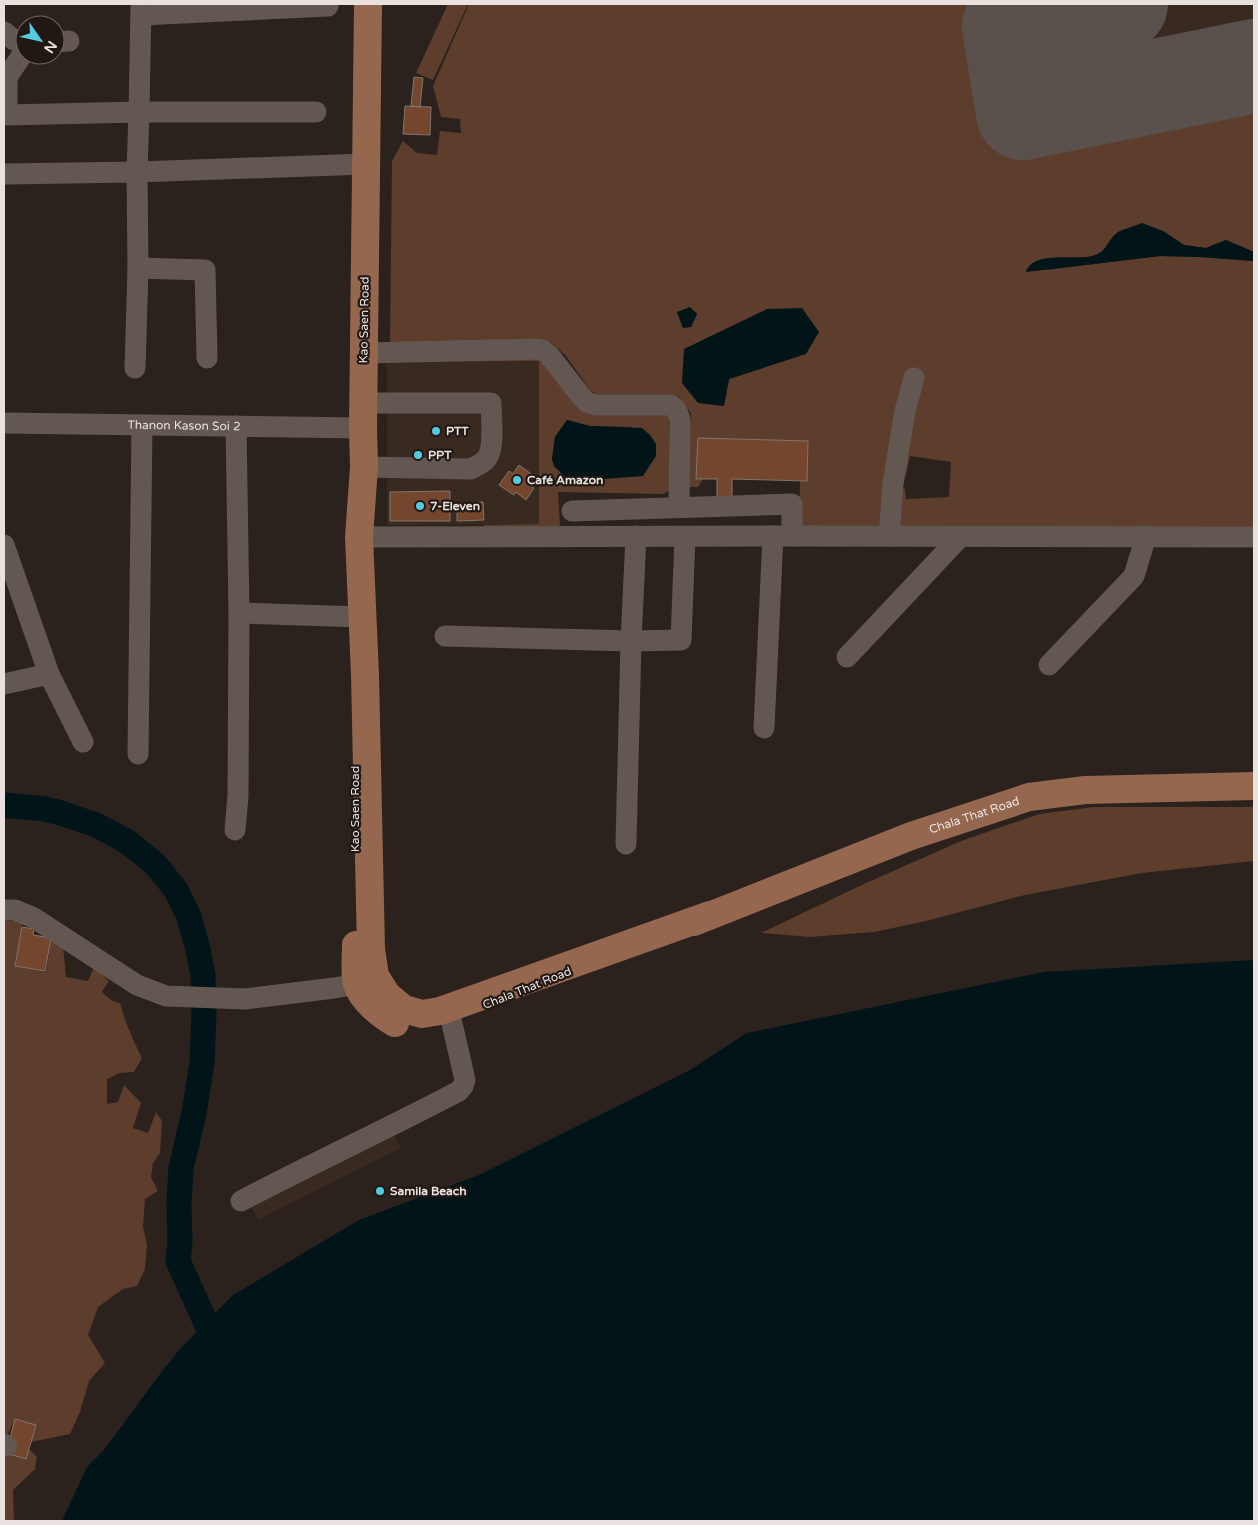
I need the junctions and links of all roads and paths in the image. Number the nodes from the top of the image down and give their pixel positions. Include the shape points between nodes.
1 (328, 4) edge
2 (368, 4) edge
3 (142, 10) edge
4 (4, 32) edge
5 (15, 40) edge
6 (15, 65) edge
7 (140, 112) junction
8 (316, 112) dead end
9 (366, 164) junction
10 (136, 172) junction
11 (4, 174) edge
12 (138, 268) junction
13 (364, 352) junction
14 (207, 358) dead end
15 (135, 368) dead end
16 (914, 378) dead end
17 (363, 415) junction
18 (4, 423) edge
19 (142, 425) junction
20 (236, 426) junction
21 (364, 467) junction
22 (679, 507) junction
23 (572, 511) dead end
24 (636, 536) junction
25 (685, 536) junction
26 (783, 536) junction
27 (889, 536) junction
28 (960, 536) junction
29 (1146, 536) junction
30 (1254, 537) edge
31 (359, 538) junction
32 (6, 558) edge
33 (239, 613) junction
34 (363, 626) junction
35 (444, 636) dead end
36 (631, 641) junction
37 (847, 657) dead end
38 (1049, 665) dead end
39 (49, 674) junction
40 (4, 684) edge
41 (764, 728) dead end
42 (83, 742) dead end
43 (138, 754) dead end
44 (1254, 786) edge
45 (235, 830) dead end
46 (626, 844) dead end
47 (4, 910) edge
48 (710, 915) junction
49 (366, 980) junction
50 (451, 1019) junction
51 (241, 1201) dead end

1 - 3 street
2 - 9 main road, Kao Saen Road
3 - 7 street
4 - 5 street
6 - 7 street via 7,80 7,115
7 - 8 street
7 - 10 street
9 - 10 street
9 - 13 main road, Kao Saen Road
10 - 11 street
10 - 12 street
12 - 14 street via 205,270
12 - 15 street
13 - 17 main road, Kao Saen Road
13 - 22 street via 543,350 587,402 674,406 680,420
16 - 27 street via 892,484
17 - 20 street, Thanon Kason Soi 2
17 - 21 main road, Kao Saen Road
17 - 21 street, Thanon Kason Soi 2 via 491,403 491,448 487,458 471,469
18 - 19 street, Thanon Kason Soi 2
19 - 20 street, Thanon Kason Soi 2
19 - 43 street
20 - 33 street
21 - 31 main road, Kao Saen Road
22 - 23 street
22 - 26 street via 792,504
24 - 25 street
24 - 31 street
24 - 36 street
25 - 26 street
25 - 36 street via 681,640
26 - 27 street
26 - 41 street
27 - 28 street
28 - 29 street
28 - 37 street
29 - 30 street
29 - 38 street via 1134,576
31 - 34 main road, Kao Saen Road
32 - 39 street
33 - 34 street
33 - 45 street
34 - 49 main road, Kao Saen Road via 355,673
35 - 36 street
36 - 46 street
39 - 40 street
39 - 42 street
44 - 48 main road, Chala That Road via 1094,789 1029,797 911,836
47 - 49 street via 15,910 34,918 137,985 166,996 245,999 334,988
48 - 49 main road, Chala That Road via 440,1011 422,1014 404,1009
48 - 50 main road, Chala That Road
49 - 50 main road, Chala That Road via 365,997 380,1014 400,1026 427,1028
50 - 51 street via 465,1080 459,1091

